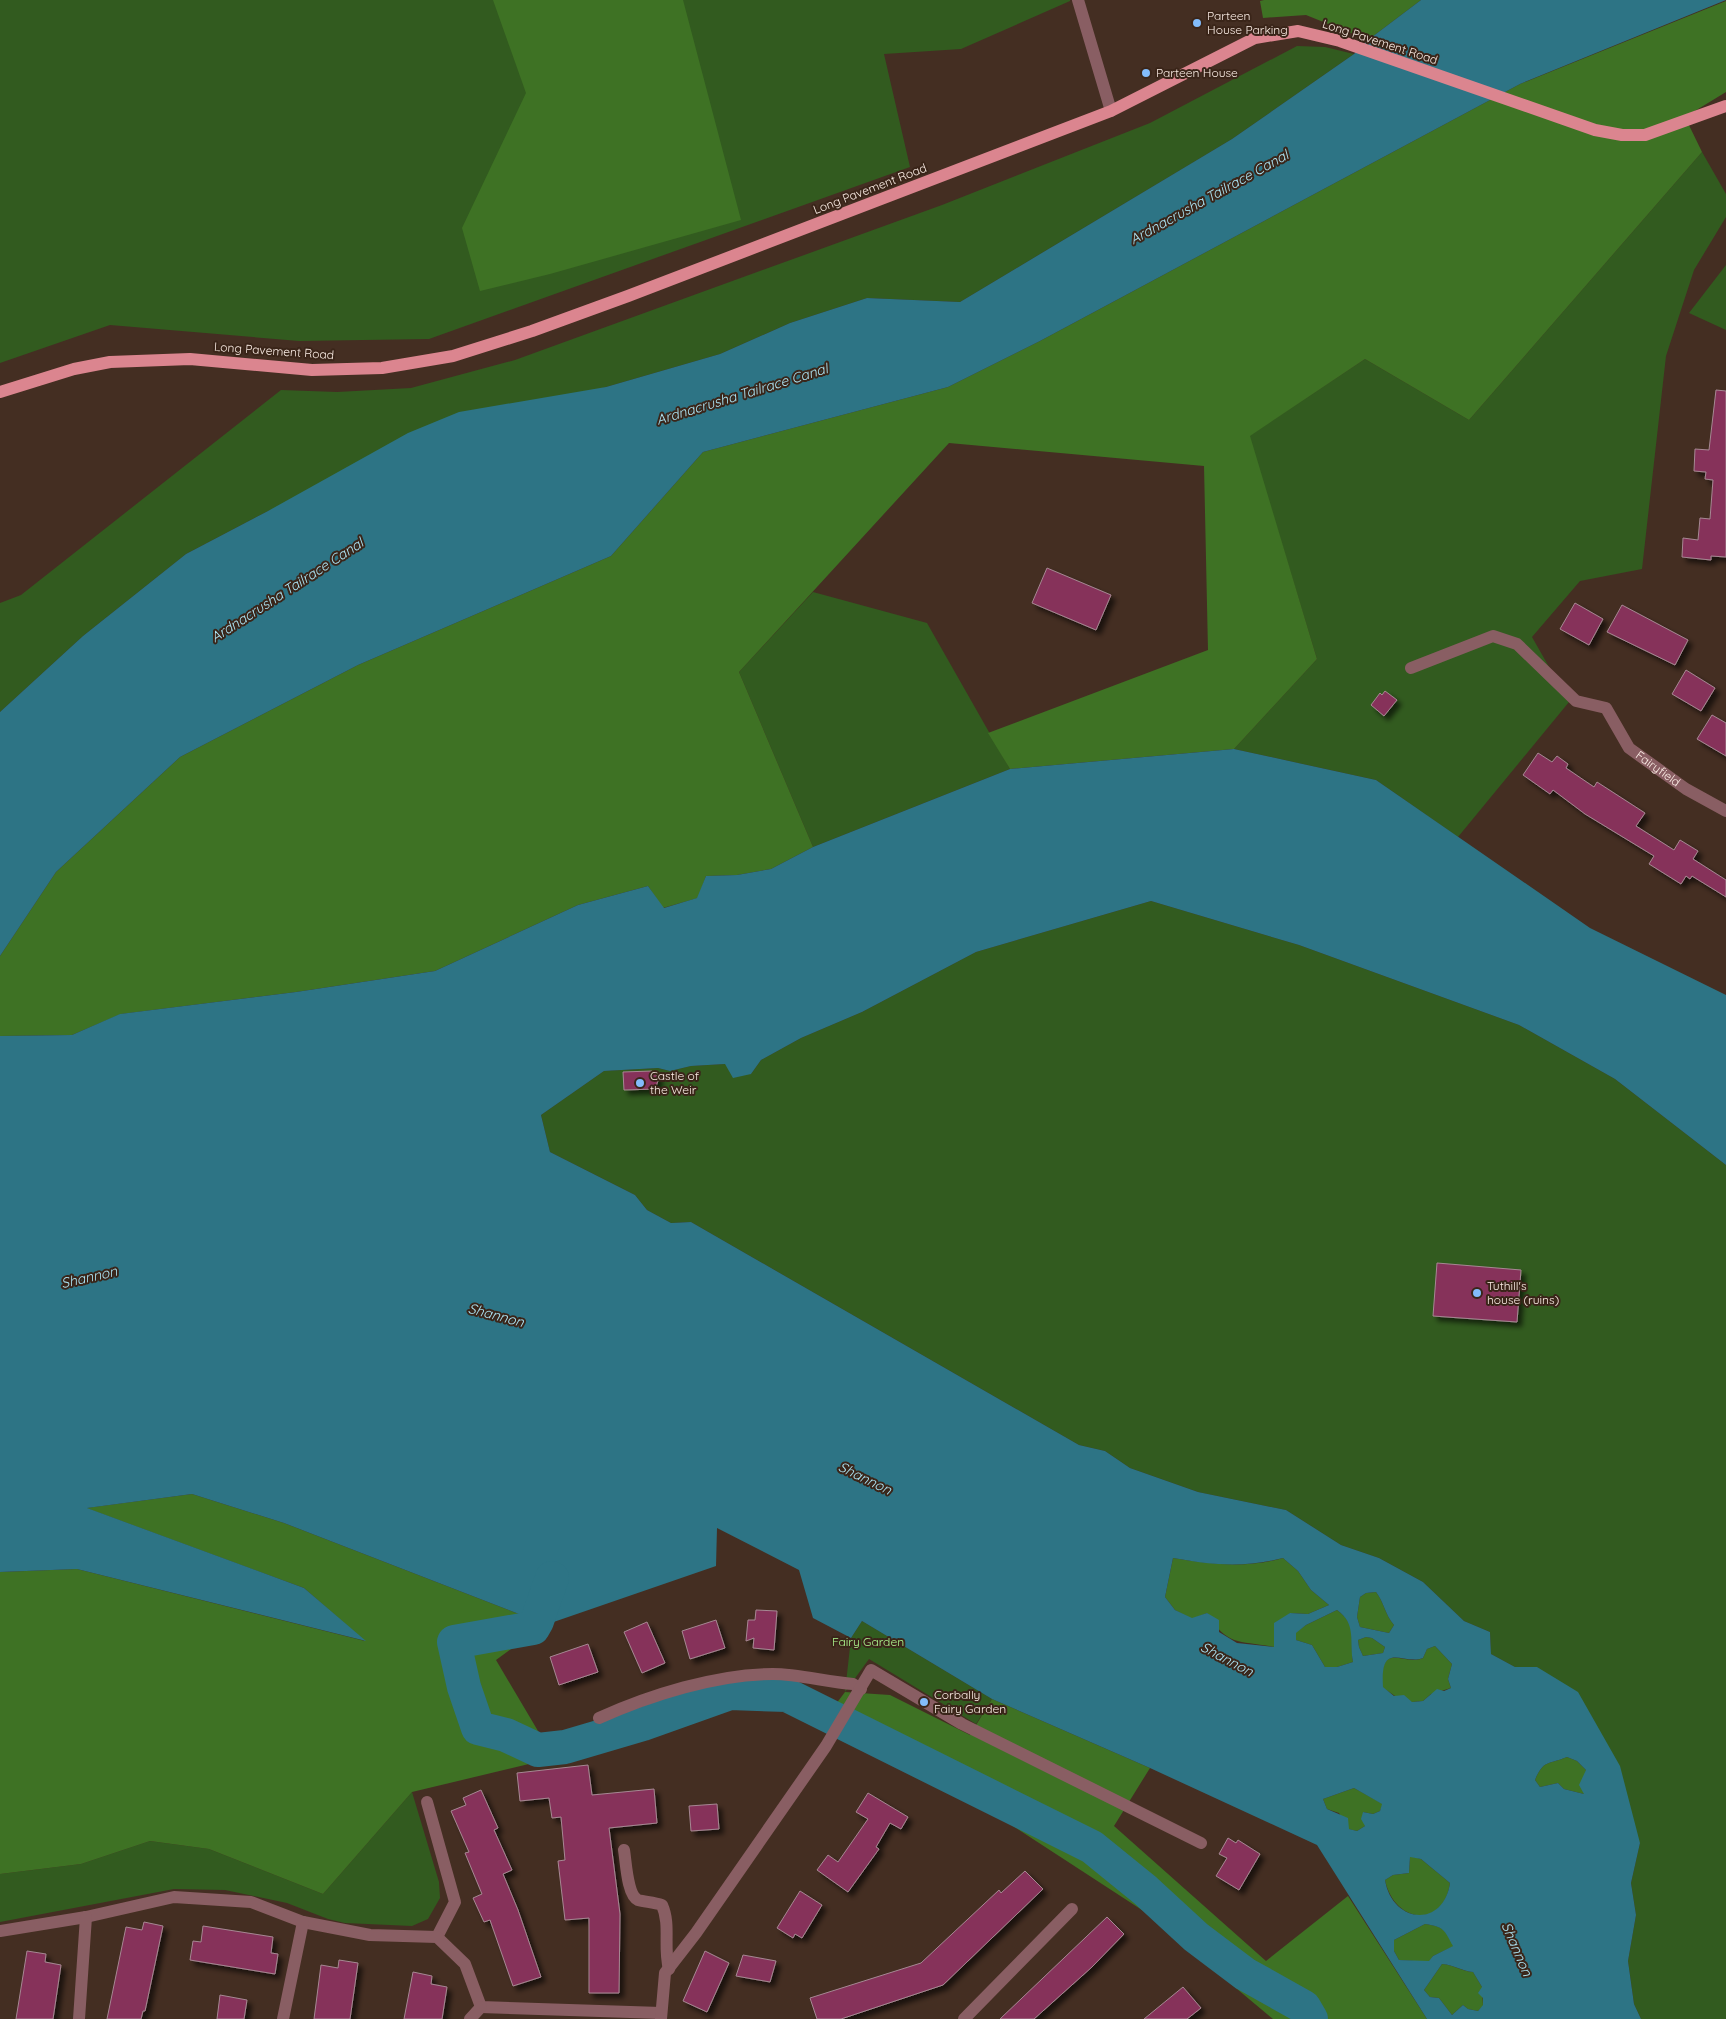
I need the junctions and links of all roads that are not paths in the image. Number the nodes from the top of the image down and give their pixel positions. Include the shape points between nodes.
1 (1078, 0) edge
2 (1726, 106) edge
3 (1112, 111) junction
4 (0, 392) edge
5 (1411, 668) dead end
6 (1726, 811) edge
7 (861, 1688) junction
8 (599, 1718) dead end
9 (427, 1802) dead end
10 (1201, 1843) dead end
11 (624, 1850) dead end
12 (1072, 1909) dead end
13 (86, 1917) junction
14 (303, 1922) junction
15 (0, 1930) edge
16 (437, 1937) junction
17 (669, 1968) junction
18 (481, 2007) junction
19 (661, 2016) edge
20 (80, 2019) edge
21 (283, 2019) edge
22 (470, 2019) edge
23 (964, 2019) edge

1 - 3 street
2 - 3 main road, Long Pavement Road via 1645,135 1622,135 1595,130 1340,40 1298,31 1255,38
3 - 4 main road, Long Pavement Road via 619,300 453,356 382,368 321,370 190,359 110,362 74,369
5 - 6 street, Fairyfield via 1493,636 1517,644 1576,701 1606,708 1628,748 1686,789
7 - 8 street via 853,1684 774,1674 717,1680 632,1703
7 - 10 street via 871,1670 962,1724
7 - 17 street via 826,1746
9 - 16 street via 455,1902
11 - 17 street via 631,1892 638,1900 662,1905 667,1916 666,1956
12 - 23 street
13 - 14 street via 174,1897 251,1902
13 - 15 street
13 - 20 street
14 - 16 street via 370,1935
14 - 21 street
16 - 18 street via 465,1964
17 - 19 street via 665,1973
18 - 19 street
18 - 22 street

